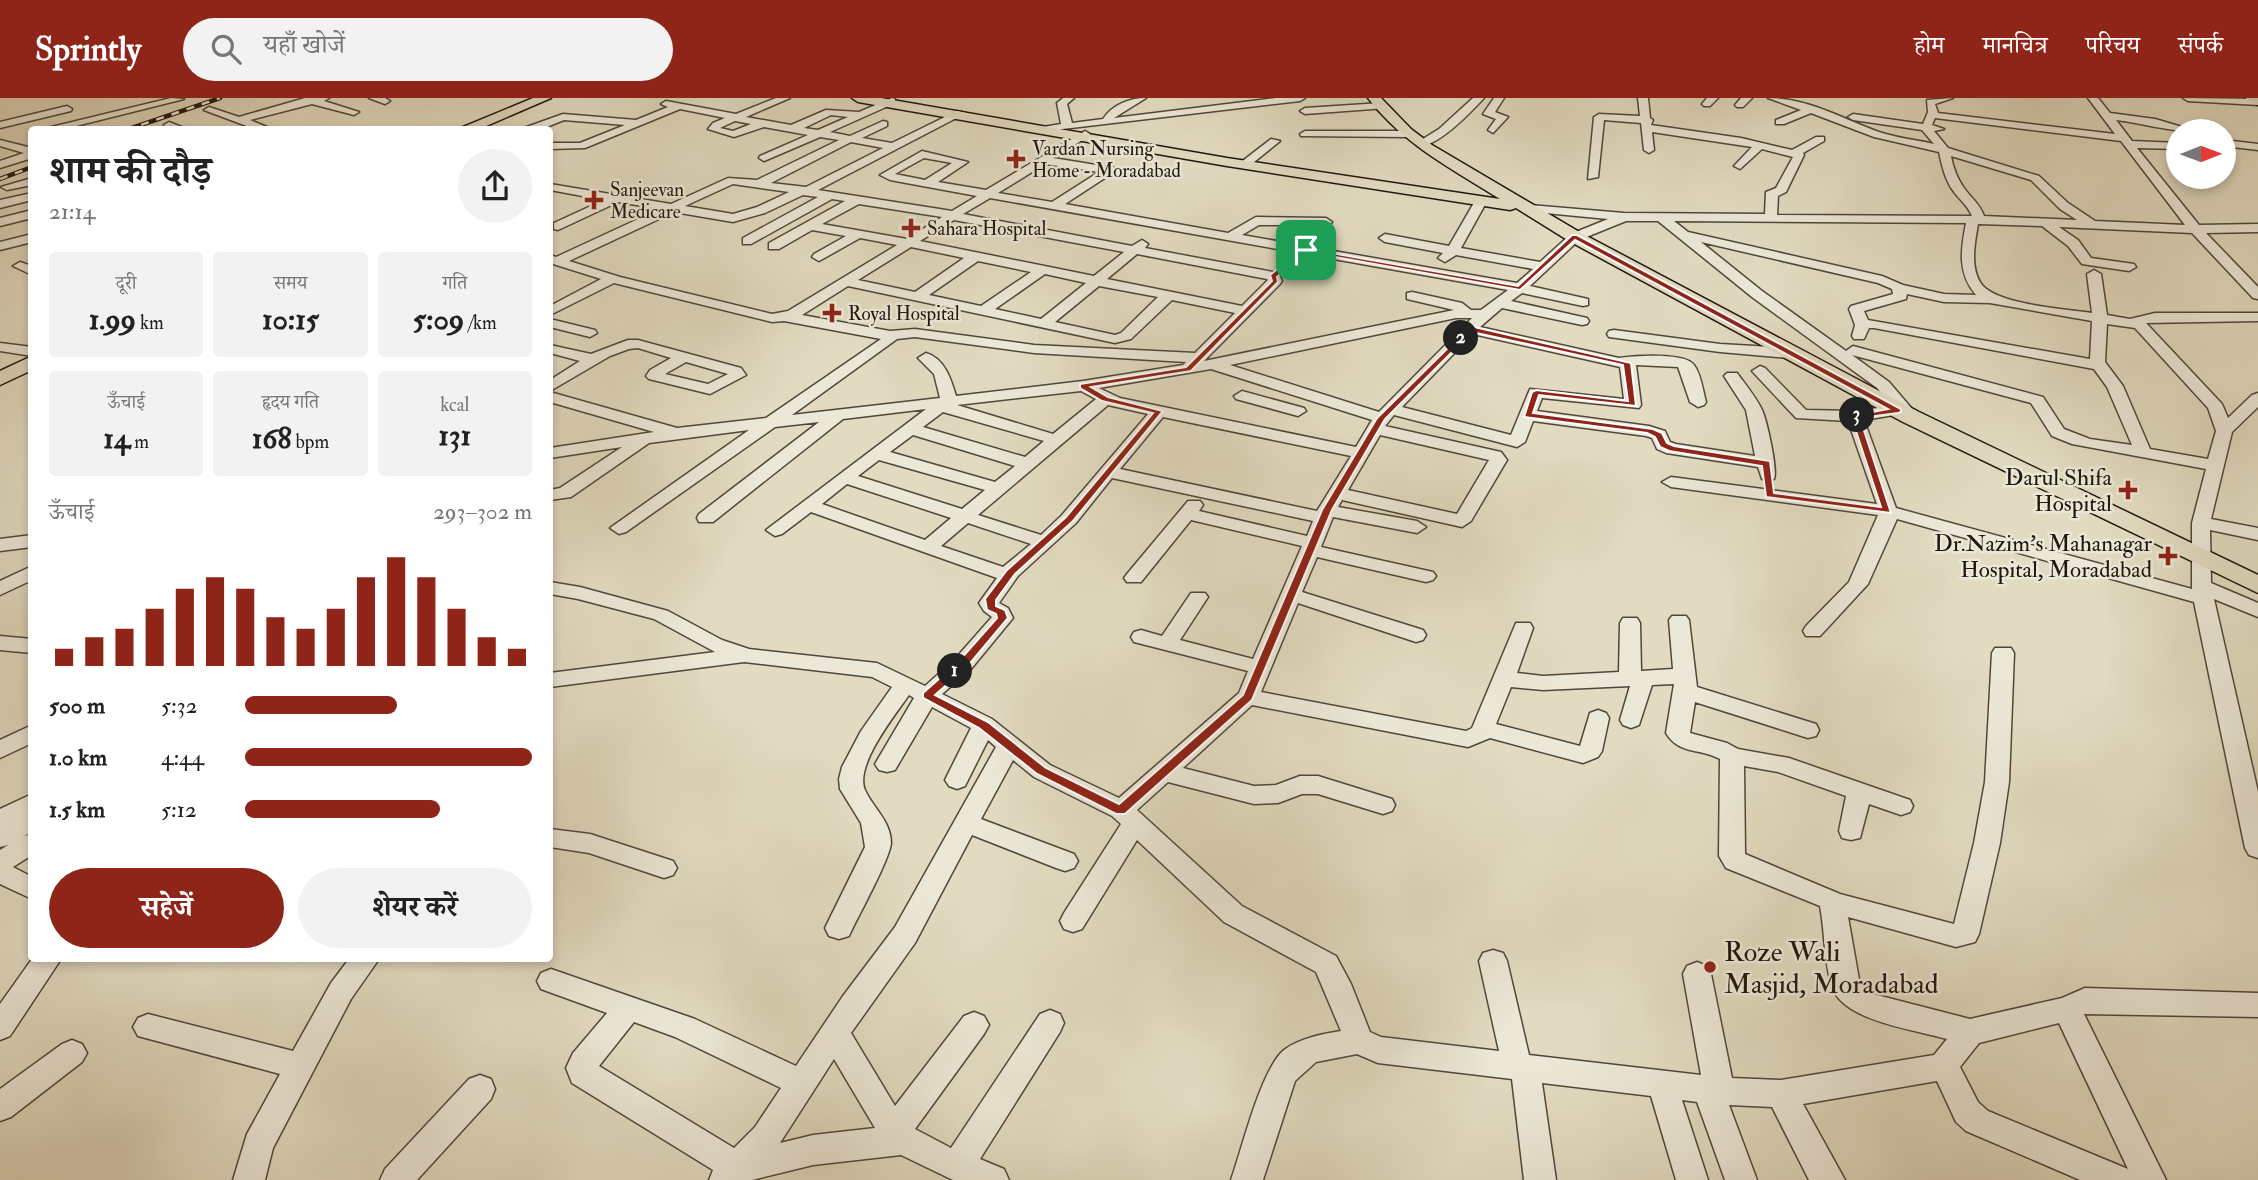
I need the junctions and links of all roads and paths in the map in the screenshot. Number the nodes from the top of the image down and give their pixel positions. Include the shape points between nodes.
1 (179, 98) edge
2 (324, 98) edge
3 (531, 98) edge
4 (545, 98) edge
5 (553, 98) edge
6 (785, 98) edge
7 (858, 98) edge
8 (1141, 98) edge
9 (1300, 98) edge
10 (1479, 98) edge
11 (1499, 98) edge
12 (1643, 98) edge
13 (1773, 98) edge
14 (1948, 98) edge
15 (2093, 98) edge
16 (2188, 98) edge
17 (108, 100) dead end
18 (306, 100) edge
19 (1051, 100) dead end
20 (1066, 100) edge
21 (1266, 100) edge
22 (2256, 100) edge
23 (885, 101) edge
24 (1378, 102) edge
25 (663, 103) dead end
26 (70, 104) edge
27 (247, 105) dead end
28 (81, 106) dead end
29 (677, 107) junction
30 (910, 107) junction
31 (132, 109) junction
32 (816, 109) dead end
33 (209, 110) dead end
34 (1815, 110) junction
35 (1306, 111) dead end
36 (268, 112) junction
37 (354, 112) dead end
38 (0, 114) edge
39 (958, 114) junction
40 (1933, 115) junction
41 (859, 116) junction
42 (2106, 116) junction
43 (100, 117) junction
44 (735, 118) junction
45 (239, 120) junction
46 (1699, 120) dead end
47 (638, 122) junction
48 (1106, 122) junction
49 (1780, 122) dead end
50 (1312, 123) dead end
51 (883, 124) dead end
52 (1648, 124) junction
53 (0, 125) edge
54 (770, 125) junction
55 (2166, 125) edge
56 (61, 126) edge
57 (257, 126) edge
58 (460, 126) edge
59 (473, 126) edge
60 (484, 126) edge
61 (539, 126) edge
62 (791, 128) junction
63 (1053, 128) junction
64 (1926, 128) junction
65 (1493, 130) dead end
66 (1951, 131) dead end
67 (739, 133) junction
68 (819, 134) junction
69 (1305, 134) dead end
70 (1409, 134) junction
71 (1083, 135) junction
72 (1711, 136) junction
73 (768, 137) dead end
74 (5, 138) edge
75 (851, 139) junction
76 (1724, 139) junction
77 (1820, 139) dead end
78 (1275, 141) dead end
79 (1907, 141) junction
80 (2126, 141) junction
81 (876, 144) junction
82 (2236, 144) edge
83 (1760, 145) junction
84 (2166, 145) edge
85 (553, 146) edge
86 (894, 147) junction
87 (2258, 147) edge
88 (1716, 149) dead end
89 (1650, 150) dead end
90 (1944, 150) junction
91 (28, 151) edge
92 (1892, 152) dead end
93 (1794, 153) junction
94 (28, 154) edge
95 (1043, 160) junction
96 (3, 162) edge
97 (1247, 163) junction
98 (1740, 166) dead end
99 (1108, 170) junction
100 (1133, 174) dead end
101 (1592, 177) dead end
102 (28, 182) edge
103 (761, 183) junction
104 (928, 183) junction
105 (7, 187) dead end
106 (553, 187) edge
107 (801, 190) junction
108 (990, 193) junction
109 (831, 195) junction
110 (619, 197) junction
111 (28, 198) edge
112 (858, 199) junction
113 (1481, 201) junction
114 (0, 204) edge
115 (1056, 205) junction
116 (1519, 205) junction
117 (675, 206) junction
118 (1336, 211) dead end
119 (28, 215) edge
120 (953, 216) junction
121 (1702, 216) junction
122 (1661, 217) junction
123 (1772, 217) junction
124 (1624, 218) junction
125 (785, 220) junction
126 (1976, 220) junction
127 (554, 221) edge
128 (0, 222) edge
129 (1326, 222) junction
130 (2045, 222) junction
131 (1165, 224) junction
132 (2091, 224) junction
133 (811, 225) junction
134 (2258, 228) edge
135 (2196, 229) junction
136 (858, 234) junction
137 (1684, 234) junction
138 (1232, 236) junction
139 (1575, 237) junction
140 (1385, 238) dead end
141 (28, 239) edge
142 (747, 241) dead end
143 (909, 243) junction
144 (0, 246) edge
145 (774, 246) dead end
146 (1304, 249) junction
147 (1134, 250) junction
148 (1453, 250) junction
149 (976, 256) junction
150 (819, 257) dead end
151 (554, 262) edge
152 (1543, 267) junction
153 (2129, 267) dead end
154 (1042, 270) junction
155 (1281, 270) junction
156 (1430, 272) junction
157 (2094, 274) dead end
158 (612, 279) junction
159 (1097, 281) junction
160 (847, 282) junction
161 (1520, 288) junction
162 (1899, 288) junction
163 (1169, 295) junction
164 (2258, 295) edge
165 (1412, 296) dead end
166 (916, 297) junction
167 (1989, 299) junction
168 (1500, 303) junction
169 (1583, 303) dead end
170 (553, 309) edge
171 (983, 311) junction
172 (1246, 311) junction
173 (787, 317) junction
174 (2258, 317) edge
175 (2100, 318) junction
176 (1474, 319) junction
177 (1582, 320) dead end
178 (553, 324) edge
179 (1044, 324) junction
180 (2136, 324) junction
181 (1863, 326) junction
182 (572, 329) junction
183 (590, 333) dead end
184 (1614, 334) dead end
185 (889, 336) junction
186 (553, 338) edge
187 (0, 347) edge
188 (553, 350) edge
189 (28, 351) edge
190 (1789, 352) junction
191 (28, 354) edge
192 (683, 356) dead end
193 (1851, 356) junction
194 (926, 358) dead end
195 (595, 360) junction
196 (1627, 363) junction
197 (28, 364) edge
198 (1200, 364) junction
199 (2098, 366) junction
200 (0, 369) edge
201 (1760, 371) dead end
202 (1732, 376) dead end
203 (0, 379) edge
204 (553, 384) edge
205 (1083, 386) junction
206 (1311, 395) junction
207 (1242, 396) dead end
208 (553, 398) edge
209 (2258, 398) edge
210 (1105, 399) junction
211 (1698, 402) dead end
212 (945, 404) junction
213 (1530, 409) junction
214 (1159, 411) junction
215 (1298, 411) junction
216 (1609, 414) dead end
217 (1904, 414) junction
218 (838, 415) junction
219 (2249, 415) edge
220 (1855, 416) junction
221 (1383, 418) junction
222 (768, 425) junction
223 (911, 429) junction
224 (2224, 431) junction
225 (679, 433) junction
226 (1277, 436) junction
227 (646, 438) junction
228 (1057, 440) junction
229 (2143, 452) junction
230 (553, 453) edge
231 (1361, 453) junction
232 (877, 454) junction
233 (1767, 463) junction
234 (1028, 464) junction
235 (2216, 465) junction
236 (1109, 472) junction
237 (845, 478) junction
238 (1671, 482) dead end
239 (999, 489) junction
240 (1205, 492) junction
241 (1337, 494) junction
242 (553, 495) edge
243 (1769, 495) junction
244 (808, 505) junction
245 (1888, 511) junction
246 (1187, 514) junction
247 (1326, 514) junction
248 (965, 516) junction
249 (706, 518) dead end
250 (2201, 523) junction
251 (1417, 527) dead end
252 (619, 528) dead end
253 (775, 530) dead end
254 (2258, 534) edge
255 (28, 542) edge
256 (1045, 542) junction
257 (0, 545) edge
258 (928, 547) junction
259 (1312, 547) junction
260 (2200, 558) junction
261 (1011, 572) junction
262 (28, 574) edge
263 (1426, 576) dead end
264 (1135, 578) dead end
265 (2258, 585) edge
266 (0, 589) edge
267 (553, 589) edge
268 (2202, 592) junction
269 (1293, 595) junction
270 (1198, 597) dead end
271 (2258, 611) edge
272 (1679, 620) dead end
273 (1630, 623) dead end
274 (1523, 628) dead end
275 (1813, 631) dead end
276 (1416, 635) dead end
277 (1141, 637) dead end
278 (0, 643) edge
279 (1167, 644) junction
280 (28, 646) edge
281 (2003, 653) dead end
282 (747, 656) junction
283 (1262, 668) junction
284 (1504, 675) junction
285 (1636, 678) junction
286 (553, 680) edge
287 (1685, 684) junction
288 (916, 690) junction
289 (1248, 697) junction
290 (1598, 718) dead end
291 (1631, 720) dead end
292 (984, 725) junction
293 (1483, 728) junction
294 (1808, 730) dead end
295 (28, 735) edge
296 (1009, 745) junction
297 (0, 750) edge
298 (1732, 757) junction
299 (887, 764) dead end
300 (1163, 772) junction
301 (957, 780) dead end
302 (1859, 791) junction
303 (28, 805) edge
304 (1383, 805) dead end
305 (1901, 806) dead end
306 (1127, 817) junction
307 (0, 820) edge
308 (28, 822) edge
309 (967, 824) junction
310 (1851, 831) dead end
311 (0, 838) edge
312 (553, 838) edge
313 (2258, 848) edge
314 (28, 850) edge
315 (1065, 861) dead end
316 (664, 868) dead end
317 (10, 879) edge
318 (1831, 902) junction
319 (1073, 921) dead end
320 (839, 928) dead end
321 (1493, 961) dead end
322 (45, 962) edge
323 (363, 962) edge
324 (1697, 974) dead end
325 (551, 981) dead end
326 (2258, 1005) edge
327 (628, 1008) junction
328 (2067, 1009) junction
329 (1050, 1023) dead end
330 (974, 1025) dead end
331 (0, 1027) edge
332 (148, 1027) dead end
333 (835, 1032) junction
334 (1970, 1032) junction
335 (1359, 1041) junction
336 (72, 1053) dead end
337 (1944, 1065) junction
338 (301, 1066) junction
339 (1521, 1067) junction
340 (802, 1083) junction
341 (1662, 1084) junction
342 (480, 1089) dead end
343 (1714, 1091) junction
344 (1781, 1094) junction
345 (0, 1107) edge
346 (901, 1135) junction
347 (958, 1165) junction
348 (732, 1174) edge
349 (249, 1180) edge
350 (396, 1180) edge
351 (993, 1180) edge
352 (1247, 1180) edge
353 (1540, 1180) edge
354 (1692, 1180) edge
355 (1741, 1180) edge
356 (1829, 1180) edge
357 (2117, 1180) edge
358 (2150, 1180) edge

1 - 31 street
1 - 43 street via 186,101 118,125
2 - 18 street
3 - 58 main road
4 - 59 main road
5 - 60 main road
6 - 44 street
7 - 23 main road
8 - 48 street via 1112,113
9 - 21 street
10 - 70 street via 1443,131
11 - 65 street via 1488,114 1503,117
12 - 52 street
13 - 34 street
14 - 40 street via 1930,102
15 - 42 street
16 - 22 street
17 - 31 street
18 - 36 street
18 - 37 street
19 - 20 street
20 - 63 street
21 - 48 street
23 - 30 main road
23 - 39 main road
23 - 41 street
24 - 35 street
24 - 70 main road
25 - 29 street
26 - 28 street
26 - 38 street
26 - 43 street
26 - 53 street
27 - 36 street
29 - 44 street
29 - 47 street
30 - 39 main road
30 - 41 street via 883,119
31 - 43 street
32 - 54 street
33 - 45 street
34 - 49 street
34 - 64 street
34 - 79 street via 1866,131
36 - 45 street
39 - 63 main road
39 - 86 street
40 - 64 street
40 - 80 street via 2051,126
41 - 62 street via 830,112
41 - 68 street
42 - 55 street
42 - 80 street
43 - 56 street
44 - 54 street
44 - 67 street via 713,130
45 - 57 street
46 - 72 street via 1699,126
47 - 61 street via 563,117
47 - 85 street via 581,146
48 - 63 street
50 - 70 street
51 - 75 street
52 - 72 street
52 - 89 street
52 - 101 street via 1598,117
54 - 62 street
54 - 67 street
62 - 68 street
62 - 73 street
63 - 71 main road
64 - 66 street
64 - 90 street
67 - 68 street via 760,152
68 - 75 street
69 - 70 street
70 - 116 main road
71 - 95 street
71 - 97 main road
72 - 76 street
74 - 91 street
75 - 81 street
75 - 103 street
76 - 83 street
76 - 88 street
77 - 93 street
78 - 97 street
79 - 90 street
79 - 92 street
80 - 84 street
80 - 135 street
81 - 86 street
81 - 107 street
82 - 87 street
83 - 93 street
83 - 98 street
86 - 107 street
90 - 126 street via 1948,169 1975,208
90 - 132 street via 2035,178
93 - 123 street via 1800,155 1780,192 1772,192
94 - 96 street
95 - 99 street
95 - 108 street
97 - 113 main road
97 - 116 main road
99 - 100 street
99 - 115 street
102 - 105 street
103 - 107 street
103 - 117 street via 729,181
104 - 104 street via 962,162 922,154 886,175
104 - 108 street
106 - 110 street
107 - 109 street
107 - 117 street via 737,217
108 - 115 street
108 - 120 street
109 - 112 street
109 - 125 street
110 - 117 street
110 - 127 street via 573,219
111 - 114 street
112 - 120 street
112 - 133 street
113 - 116 main road
113 - 148 street
115 - 131 street
116 - 124 street
116 - 139 main road
117 - 151 street
118 - 129 street
119 - 128 street
120 - 143 street
120 - 147 street
121 - 122 street
121 - 123 street
121 - 137 street
122 - 124 street
122 - 137 street
123 - 126 street
124 - 139 street
125 - 133 street
125 - 142 street
126 - 130 street
126 - 167 street via 1967,258 1972,281
129 - 138 street via 1256,221
129 - 146 street
130 - 132 street
130 - 153 street via 2073,243 2087,261
131 - 138 street
131 - 147 street
132 - 135 street
133 - 136 street
133 - 145 street
134 - 135 street
135 - 164 street
136 - 143 street
136 - 150 street
137 - 162 street via 1882,280
137 - 193 street via 1757,294
138 - 146 street
139 - 152 street
139 - 190 main road
140 - 148 street
141 - 144 street
143 - 149 street
143 - 160 street
146 - 155 street
146 - 156 street
147 - 155 street
147 - 159 street
148 - 152 street
148 - 156 street
149 - 154 street
149 - 166 street
151 - 158 street
152 - 161 street
154 - 159 street
154 - 171 street
155 - 172 street
156 - 161 street
157 - 175 street
158 - 170 street
158 - 173 street via 772,318
159 - 163 street
159 - 179 street
160 - 166 street
160 - 173 street
161 - 168 street
161 - 169 street
162 - 167 street via 1944,298
162 - 181 street via 1901,296 1856,309
163 - 172 street
163 - 179 street via 1121,338
165 - 176 street via 1457,306
166 - 171 street
167 - 175 street
168 - 176 street
168 - 177 street
171 - 179 street
172 - 198 street
173 - 185 street
174 - 180 street via 2155,317
175 - 180 street
175 - 199 street
176 - 196 street
176 - 198 street
176 - 221 street
178 - 182 street
180 - 224 street via 2216,407
181 - 193 street
181 - 199 street via 1874,324
182 - 183 street
182 - 186 street
184 - 190 street
185 - 198 street via 910,332
185 - 222 street via 887,344
187 - 189 street
188 - 195 street
190 - 217 main road
191 - 200 main road
192 - 195 street via 633,344
193 - 217 street via 1883,385
193 - 229 street via 2032,398 2042,403 2063,436
194 - 212 street via 941,373
195 - 204 street
196 - 211 street via 1685,364
196 - 213 street via 1633,405 1540,392 1534,393
197 - 203 main road
198 - 205 street
198 - 206 street
199 - 229 street via 2115,386
201 - 220 street via 1802,415
202 - 233 street via 1754,410
205 - 210 street
205 - 212 street
206 - 215 street
206 - 221 street
207 - 215 street
208 - 225 street
209 - 219 street
210 - 214 street
210 - 228 street
212 - 218 street
212 - 223 street
212 - 228 street
213 - 216 street
213 - 221 street via 1517,442
213 - 233 street via 1649,431 1672,449
214 - 226 street
214 - 236 street
215 - 226 street
217 - 220 street
217 - 260 main road
218 - 222 street
218 - 249 street
219 - 224 street
220 - 245 street
221 - 231 street
221 - 241 street via 1498,460 1462,521
222 - 225 street
222 - 252 street
223 - 232 street
223 - 234 street
224 - 235 street
225 - 227 street
226 - 231 street
227 - 230 street
227 - 242 street via 565,493
228 - 234 street
229 - 235 street
231 - 241 street
232 - 237 street
232 - 239 street
233 - 243 street
234 - 239 street
235 - 250 street
236 - 240 street
236 - 256 street
237 - 244 street
237 - 248 street
238 - 243 street
239 - 248 street
240 - 246 street
240 - 247 street
241 - 247 street
243 - 245 street
244 - 253 street
244 - 258 street
245 - 268 street
245 - 275 street via 1858,584
246 - 259 street
246 - 264 street
247 - 251 street
247 - 259 street
248 - 256 street
248 - 258 street
250 - 254 street
250 - 260 street
255 - 257 street
256 - 261 street
258 - 261 street via 1001,573
259 - 263 street
259 - 269 street
260 - 265 main road
260 - 268 street
261 - 288 street via 990,599 991,607 1003,618 963,664
262 - 266 street
267 - 282 street via 661,615 715,645
268 - 271 street
268 - 313 street
269 - 276 street
269 - 283 street
270 - 279 street
272 - 287 street
273 - 285 street
274 - 284 street
277 - 279 street
278 - 280 street
279 - 283 street
281 - 318 street via 1997,782 1965,934 1956,936
282 - 286 street
282 - 288 street via 877,670
283 - 289 street
284 - 285 street via 1531,683
284 - 293 street
285 - 287 street
285 - 291 street
287 - 294 street
287 - 298 street via 1680,738 1726,751
288 - 292 street
288 - 299 street
288 - 320 street via 857,757 850,772 850,786 879,835 878,847
289 - 293 street via 1460,738 1476,737
289 - 300 street
290 - 293 street via 1590,751 1583,755
292 - 296 street
292 - 301 street
295 - 297 street
296 - 306 street via 1042,771
296 - 309 street
298 - 302 street via 1781,764
298 - 318 street via 1732,856 1741,865
300 - 304 street via 1254,795 1318,785
300 - 306 street
302 - 305 street
302 - 310 street
303 - 307 street
306 - 319 street
306 - 335 street via 1233,914 1326,964
308 - 311 street
309 - 315 street
309 - 333 street via 905,935
312 - 316 street via 590,844
314 - 317 street
318 - 334 street via 1849,993 1865,1004
321 - 339 street
322 - 331 street
323 - 338 street via 341,991
324 - 343 street
325 - 327 street
326 - 328 street via 2085,1000
327 - 340 street via 701,1035
327 - 348 street via 584,1062 583,1073
328 - 334 street
328 - 358 street
329 - 347 street
330 - 346 street
332 - 338 street
333 - 340 street
333 - 346 street
334 - 337 street
335 - 339 street via 1378,1050
335 - 352 street via 1301,1053 1290,1062
336 - 345 street
337 - 344 street
337 - 357 street via 1967,1112 1977,1121
338 - 349 street via 258,1145
339 - 341 street
339 - 353 street
340 - 348 street via 766,1137
341 - 343 street
341 - 354 street
342 - 350 street
343 - 344 street
343 - 355 street
344 - 356 street
346 - 347 street via 916,1147
346 - 348 street via 813,1150
347 - 351 street

